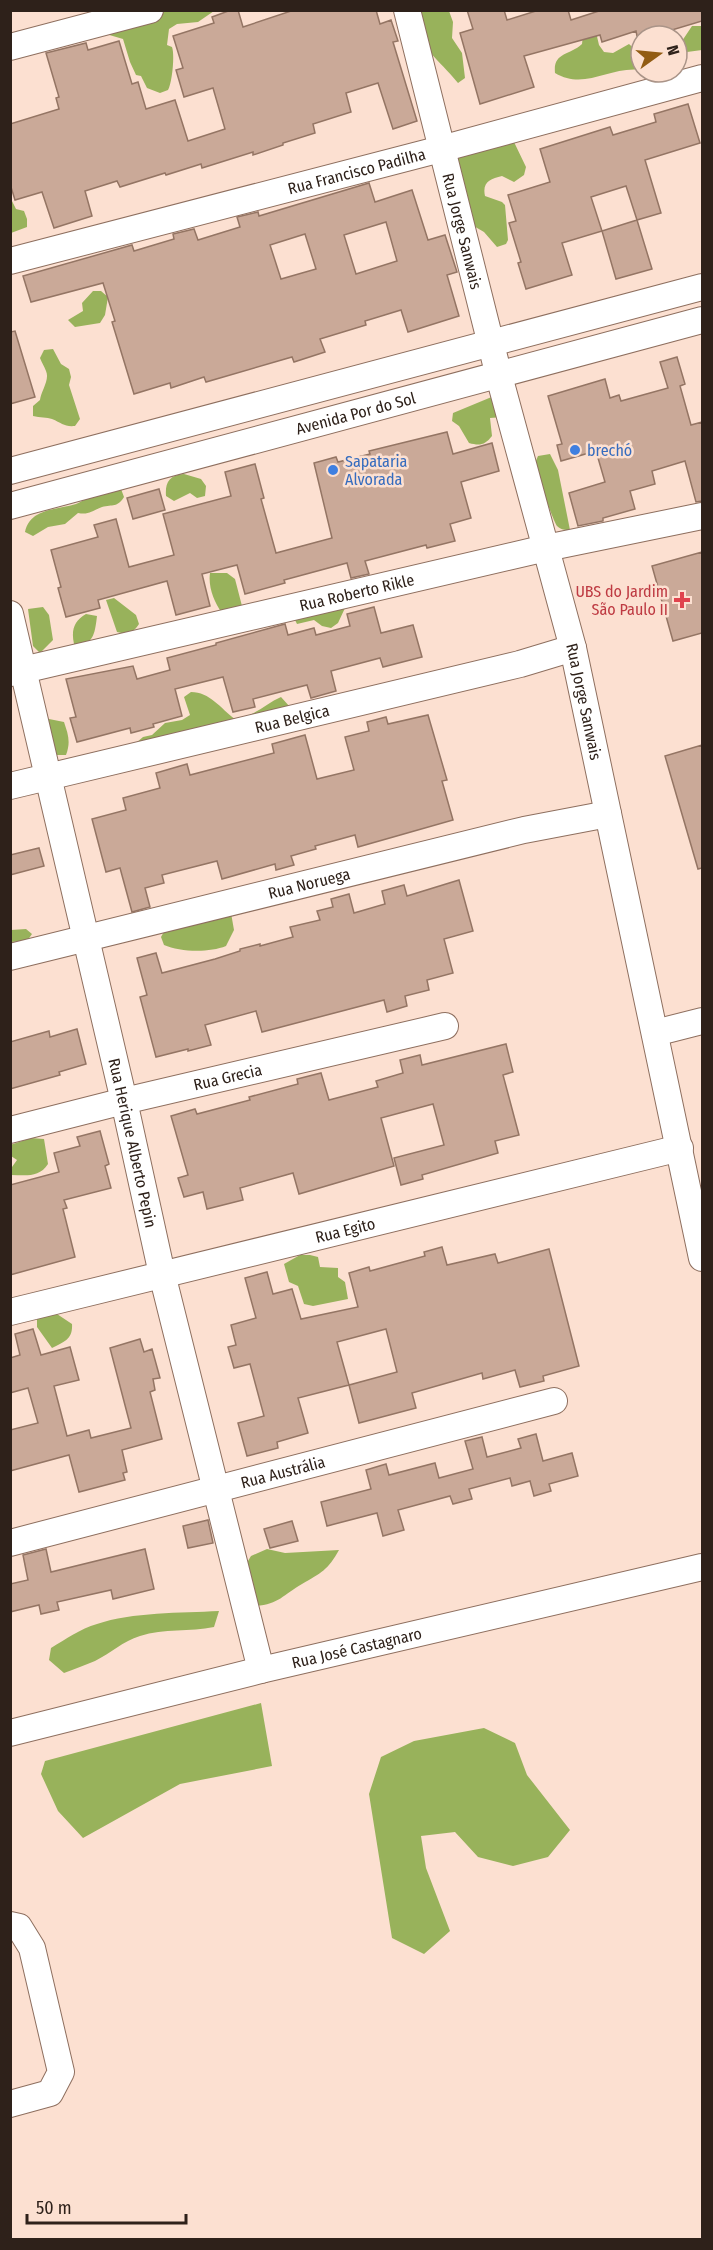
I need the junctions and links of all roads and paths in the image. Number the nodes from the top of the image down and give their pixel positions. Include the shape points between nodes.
1 (150, 10) edge
2 (407, 10) edge
3 (10, 47) edge
4 (702, 78) edge
5 (441, 149) junction
6 (10, 261) edge
7 (702, 287) edge
8 (702, 320) edge
9 (492, 344) junction
10 (499, 376) junction
11 (10, 471) edge
12 (10, 506) edge
13 (702, 516) edge
14 (546, 548) junction
15 (10, 614) edge
16 (573, 648) junction
17 (17, 671) edge
18 (49, 776) junction
19 (10, 786) edge
20 (608, 814) junction
21 (86, 938) junction
22 (10, 957) edge
23 (702, 1021) edge
24 (445, 1026) dead end
25 (655, 1033) junction
26 (124, 1101) junction
27 (10, 1131) edge
28 (680, 1148) junction
29 (702, 1258) edge
30 (162, 1274) junction
31 (10, 1312) edge
32 (554, 1401) dead end
33 (217, 1490) junction
34 (10, 1543) edge
35 (702, 1567) edge
36 (261, 1670) junction
37 (10, 1733) edge
38 (15, 1926) edge
39 (10, 2104) edge

1 - 3 street
2 - 5 street, Rua Jorge Sanwais
4 - 5 street, Rua Francisco Padilha
5 - 6 street, Rua Francisco Padilha
5 - 9 street, Rua Jorge Sanwais
7 - 9 street, Avenida Por do Sol
8 - 10 street, Avenida Por do Sol
9 - 10 street, Rua Jorge Sanwais
9 - 11 street, Avenida Por do Sol
10 - 12 street, Avenida Por do Sol
10 - 14 street, Rua Jorge Sanwais
13 - 14 street, Rua Roberto Rikle
14 - 16 street, Rua Jorge Sanwais
14 - 17 street, Rua Roberto Rikle
15 - 17 street, Rua Herique Alberto Pepin
16 - 18 street, Rua Belgica
16 - 20 street, Rua Jorge Sanwais
17 - 18 street, Rua Herique Alberto Pepin
18 - 19 street, Rua Belgica
18 - 21 street, Rua Herique Alberto Pepin
20 - 21 street, Rua Noruega
20 - 25 street, Rua Jorge Sanwais
21 - 22 street, Rua Noruega
21 - 26 street, Rua Herique Alberto Pepin
23 - 25 street
24 - 26 street, Rua Grecia
25 - 28 street, Rua Jorge Sanwais
26 - 27 street, Rua Grecia
26 - 30 street, Rua Herique Alberto Pepin
28 - 29 street, Rua Jorge Sanwais
28 - 30 street, Rua Egito
30 - 31 street, Rua Egito
30 - 33 street, Rua Herique Alberto Pepin
32 - 33 street, Rua Austrália
33 - 34 street, Rua Austrália
33 - 36 street, Rua Herique Alberto Pepin
35 - 36 street, Rua José Castagnaro
36 - 37 street, Rua José Castagnaro
38 - 39 street via 32,1948 61,2072 50,2093

